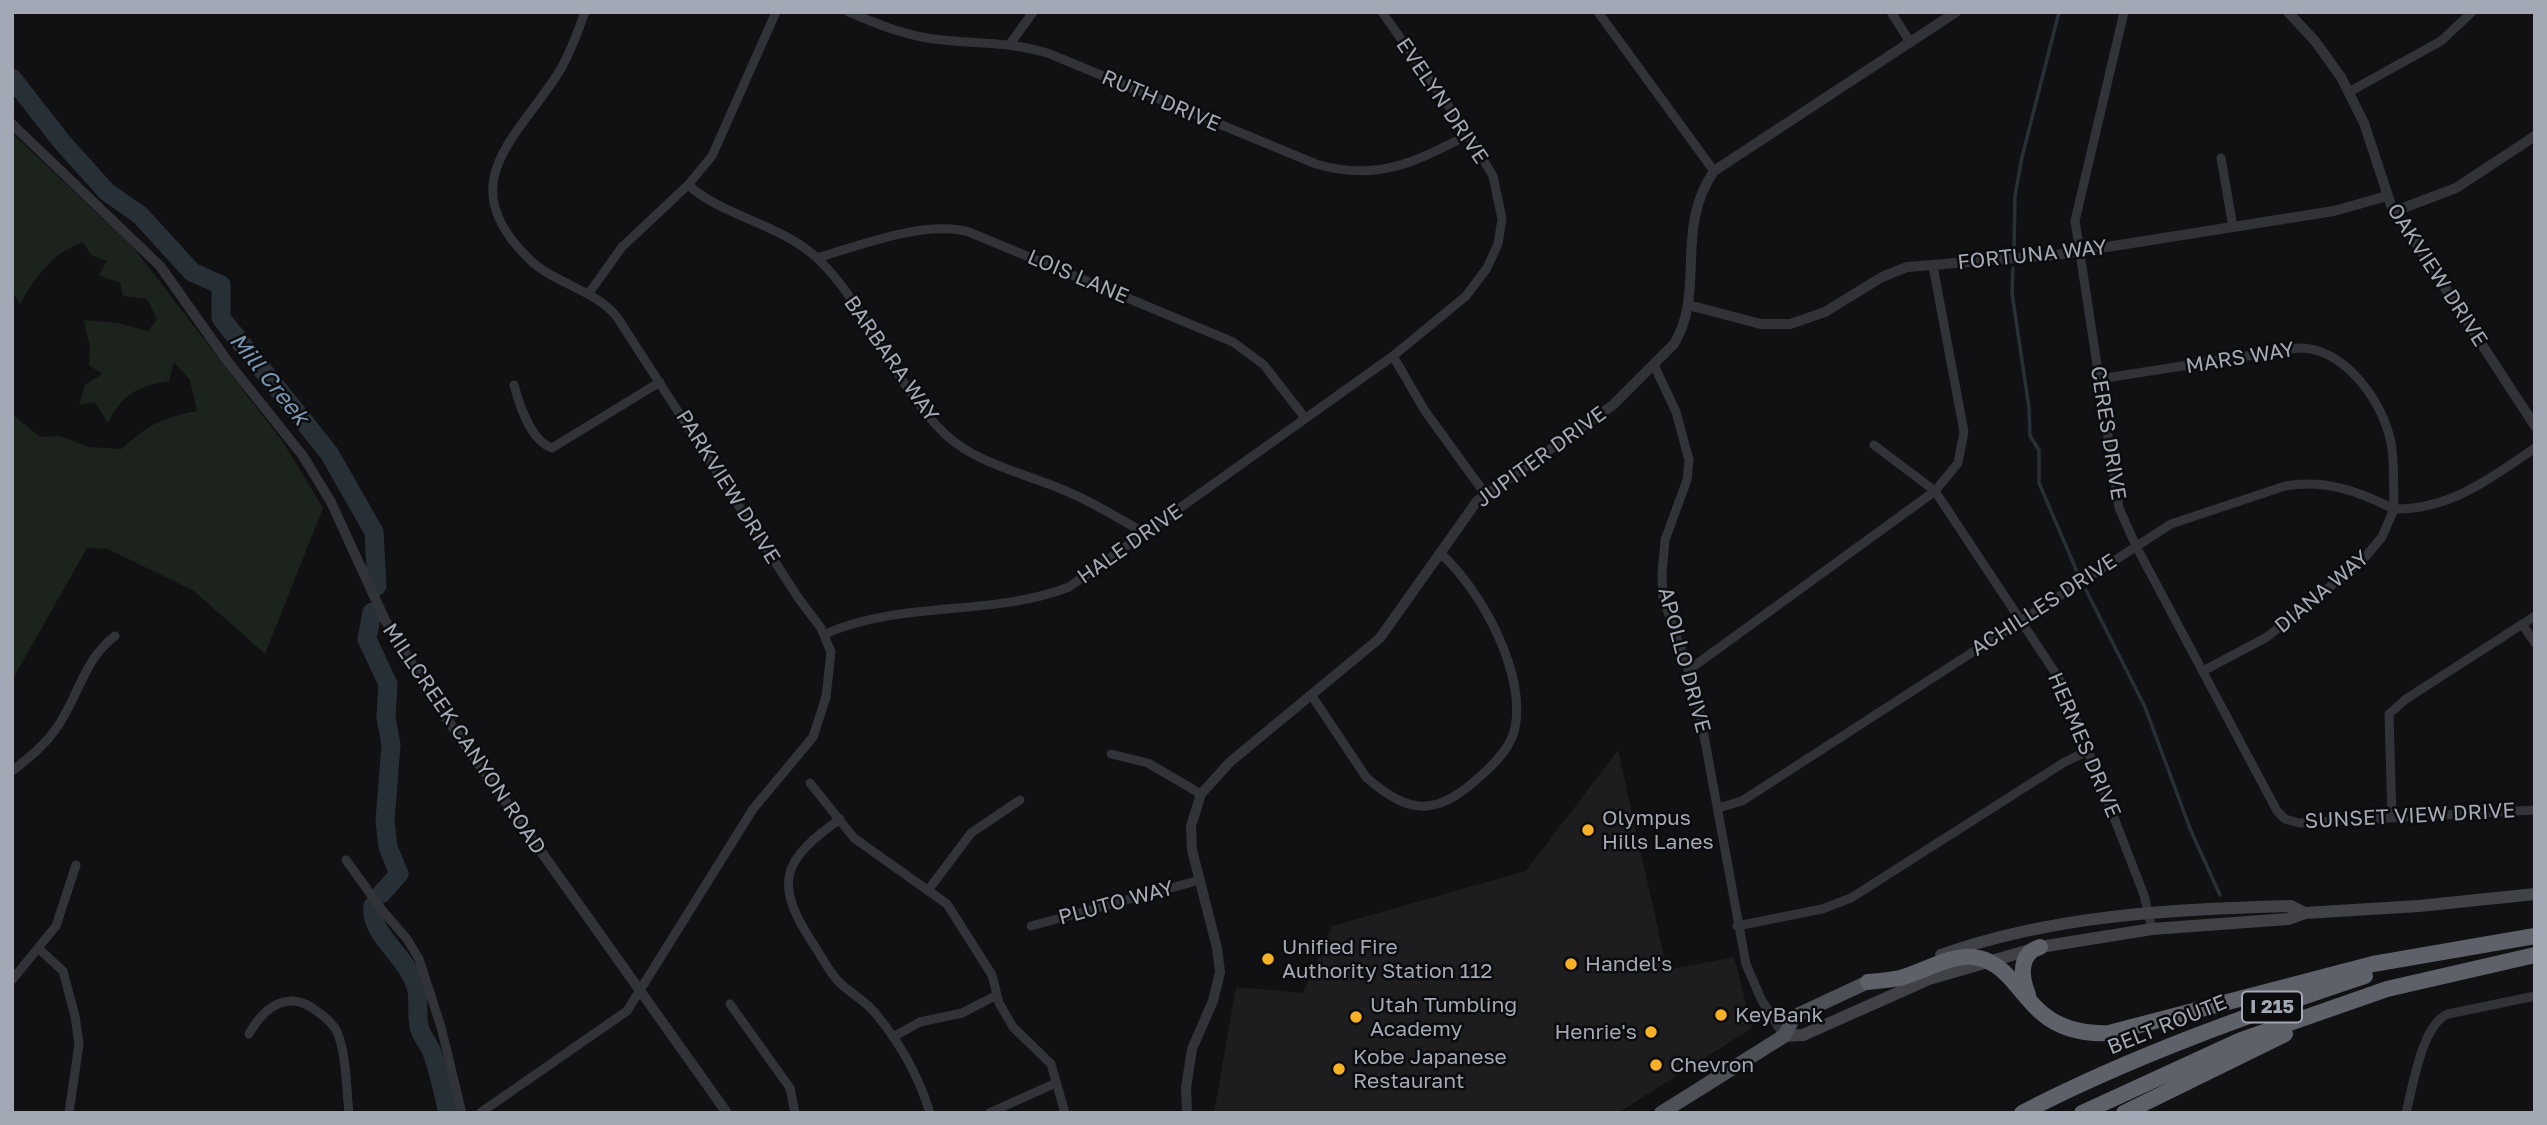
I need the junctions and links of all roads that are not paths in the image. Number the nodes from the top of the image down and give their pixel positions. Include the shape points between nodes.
1 (585, 12) edge
2 (776, 12) edge
3 (849, 12) edge
4 (1033, 12) edge
5 (1382, 12) edge
6 (1598, 12) edge
7 (1891, 12) edge
8 (1956, 12) edge
9 (2124, 12) edge
10 (2288, 12) edge
11 (2472, 12) edge
12 (1910, 42) junction
13 (1010, 44) junction
14 (2349, 92) junction
15 (12, 124) edge
16 (1468, 135) junction
17 (2535, 136) edge
18 (2221, 158) dead end
19 (1714, 171) junction
20 (688, 185) junction
21 (2387, 196) junction
22 (2395, 211) junction
23 (2232, 227) junction
24 (2079, 251) junction
25 (817, 258) junction
26 (1933, 266) junction
27 (589, 293) junction
28 (1688, 305) junction
29 (1393, 356) junction
30 (1654, 365) junction
31 (2099, 379) junction
32 (660, 382) junction
33 (514, 385) dead end
34 (1305, 418) junction
35 (2535, 426) edge
36 (1874, 445) dead end
37 (2535, 449) edge
38 (1936, 491) junction
39 (1486, 495) junction
40 (2394, 509) junction
41 (1146, 533) junction
42 (2136, 546) junction
43 (1440, 553) junction
44 (2535, 616) edge
45 (2022, 620) junction
46 (2522, 624) junction
47 (825, 634) junction
48 (115, 636) dead end
49 (2535, 643) edge
50 (1690, 669) junction
51 (2203, 671) junction
52 (1312, 696) junction
53 (2089, 750) junction
54 (1111, 754) dead end
55 (12, 771) edge
56 (810, 783) dead end
57 (1201, 794) junction
58 (1020, 800) dead end
59 (1718, 808) junction
60 (2535, 810) edge
61 (2392, 817) junction
62 (840, 819) junction
63 (2285, 820) joint
64 (346, 860) dead end
65 (76, 865) dead end
66 (1200, 880) junction
67 (929, 889) junction
68 (2535, 894) edge
69 (2149, 912) junction
70 (2305, 913) junction
71 (1031, 926) dead end
72 (1737, 926) junction
73 (2152, 929) junction
74 (2535, 937) edge
75 (2040, 947) junction
76 (39, 949) junction
77 (2535, 955) edge
78 (1987, 961) junction
79 (12, 980) edge
80 (1868, 982) junction
81 (2387, 989) junction
82 (638, 992) junction
83 (997, 995) junction
84 (2535, 996) edge
85 (2032, 1003) junction
86 (730, 1004) dead end
87 (249, 1034) dead end
88 (1784, 1036) junction
89 (893, 1037) junction
90 (1056, 1083) junction
91 (69, 1113) edge
92 (349, 1113) edge
93 (462, 1113) edge
94 (480, 1113) edge
95 (727, 1113) edge
96 (795, 1113) edge
97 (930, 1113) edge
98 (989, 1113) edge
99 (1065, 1113) edge
100 (1187, 1113) edge
101 (1661, 1113) edge
102 (2022, 1113) edge
103 (2082, 1113) edge
104 (2124, 1113) edge
105 (2406, 1113) edge

1 - 27 street, PARKVIEW DRIVE via 558,73 501,150 494,189 502,219 520,249 542,270
2 - 20 street via 716,148
3 - 13 street, RUTH DRIVE via 927,38
4 - 13 street
5 - 16 street, EVELYN DRIVE
6 - 19 street
7 - 12 street
8 - 12 street, JUPITER DRIVE
9 - 24 street, CERES DRIVE via 2076,209
10 - 14 street, OAKVIEW DRIVE via 2325,52
11 - 14 street via 2441,41
12 - 19 street, JUPITER DRIVE
13 - 16 street, RUTH DRIVE via 1065,59 1252,139 1343,171 1373,172 1411,163
14 - 21 street, OAKVIEW DRIVE
15 - 82 street, MILLCREEK CANYON ROAD via 160,266 303,456 331,502 375,601 406,657
16 - 29 street, EVELYN DRIVE via 1497,187 1502,219 1498,244 1481,279 1466,296
17 - 22 street via 2456,188
18 - 23 street
19 - 28 street, JUPITER DRIVE via 1693,215
20 - 25 street, BARBARA WAY via 709,202 795,242
20 - 27 street via 628,240
21 - 22 street, OAKVIEW DRIVE
21 - 23 street, FORTUNA WAY via 2334,211
22 - 35 street, OAKVIEW DRIVE
23 - 24 street, FORTUNA WAY
24 - 26 street, FORTUNA WAY
24 - 31 street, CERES DRIVE
25 - 34 street, LOIS LANE via 928,229 968,232 1233,342 1264,365
25 - 41 street, BARBARA WAY via 923,409 951,440
26 - 28 street, FORTUNA WAY via 1907,267 1825,312 1790,324 1762,324
26 - 38 street via 1964,440 1958,463
27 - 32 street, PARKVIEW DRIVE via 617,317
28 - 30 street, JUPITER DRIVE via 1681,333
29 - 34 street, HALE DRIVE
29 - 39 street via 1425,411
30 - 39 street, JUPITER DRIVE via 1591,422
30 - 50 street, APOLLO DRIVE via 1672,401 1689,460 1685,486 1665,540 1662,574 1668,617
31 - 40 street, MARS WAY via 2298,348 2324,351 2353,373 2383,419 2392,446
31 - 42 street, CERES DRIVE via 2119,508
32 - 33 street via 552,447 541,441 528,420
32 - 47 street, PARKVIEW DRIVE
34 - 41 street, HALE DRIVE
36 - 38 street, HERMES DRIVE
37 - 40 street via 2447,501 2420,509
38 - 45 street, HERMES DRIVE
38 - 50 street
39 - 43 street, JUPITER DRIVE via 1470,509
40 - 42 street, ACHILLES DRIVE via 2340,487 2294,484 2182,519
40 - 51 street, DIANA WAY via 2382,537 2362,561 2267,637
41 - 47 street, HALE DRIVE via 1078,582 1059,590 860,621
42 - 45 street, ACHILLES DRIVE
42 - 51 street, CERES DRIVE
43 - 52 street, JUPITER DRIVE via 1380,638
43 - 52 street via 1465,579 1511,665 1517,698 1515,727 1502,754 1452,801 1431,806 1407,803 1366,777
44 - 46 street
45 - 53 street, HERMES DRIVE via 2062,683
45 - 59 street, ACHILLES DRIVE via 1742,801
46 - 49 street
46 - 61 street via 2389,714
47 - 82 street, PARKVIEW DRIVE via 830,670 813,737 753,809
48 - 55 street via 95,652 50,736
50 - 59 street, APOLLO DRIVE
51 - 63 street, CERES DRIVE
52 - 57 street, JUPITER DRIVE via 1230,762
53 - 69 street, HERMES DRIVE
53 - 72 street via 1851,898 1822,909
54 - 57 street via 1148,762
56 - 62 street
57 - 66 street, JUPITER DRIVE via 1191,838
58 - 67 street via 971,834
59 - 72 street, APOLLO DRIVE
60 - 61 street, SUNSET VIEW DRIVE
61 - 63 street, SUNSET VIEW DRIVE
62 - 67 street via 858,841
62 - 89 street via 798,855 788,883 791,904 837,980 870,1007
64 - 93 street via 419,959
65 - 76 street via 60,916
66 - 71 street, PLUTO WAY
66 - 100 street, JUPITER DRIVE via 1220,972 1192,1049
67 - 83 street via 945,902 970,939 992,975
68 - 70 main road
69 - 70 main road via 2291,906
69 - 73 street, HERMES DRIVE
69 - 80 main road via 1980,943
70 - 73 main road via 2288,919
72 - 88 street, APOLLO DRIVE via 1753,983
73 - 75 main road
74 - 85 highway via 2373,964 2119,1032 2070,1028
74 - 102 highway, BELT ROUTE / I 215 via 2371,974 2239,1018
75 - 78 main road
75 - 85 highway via 2030,952 2023,965
76 - 79 street
76 - 91 street via 65,975 77,1026 79,1044
77 - 81 highway, BELT ROUTE / I 215
78 - 80 highway via 1964,957 1900,978
78 - 85 highway
78 - 88 main road via 1894,993 1803,1035
80 - 88 main road via 1795,1016
81 - 103 highway, BELT ROUTE / I 215 via 2241,1040
81 - 104 highway via 2243,1053
82 - 94 street, PARKVIEW DRIVE via 627,1011
82 - 95 street, MILLCREEK CANYON ROAD
83 - 89 street via 962,1013 920,1022
83 - 90 street via 1016,1031 1048,1059
84 - 105 street via 2437,1020 2429,1032
86 - 96 street via 790,1088
87 - 92 street via 260,1016 284,1000 299,1000 314,1008 337,1033
88 - 101 main road
89 - 97 street via 912,1068
90 - 98 street
90 - 99 street

